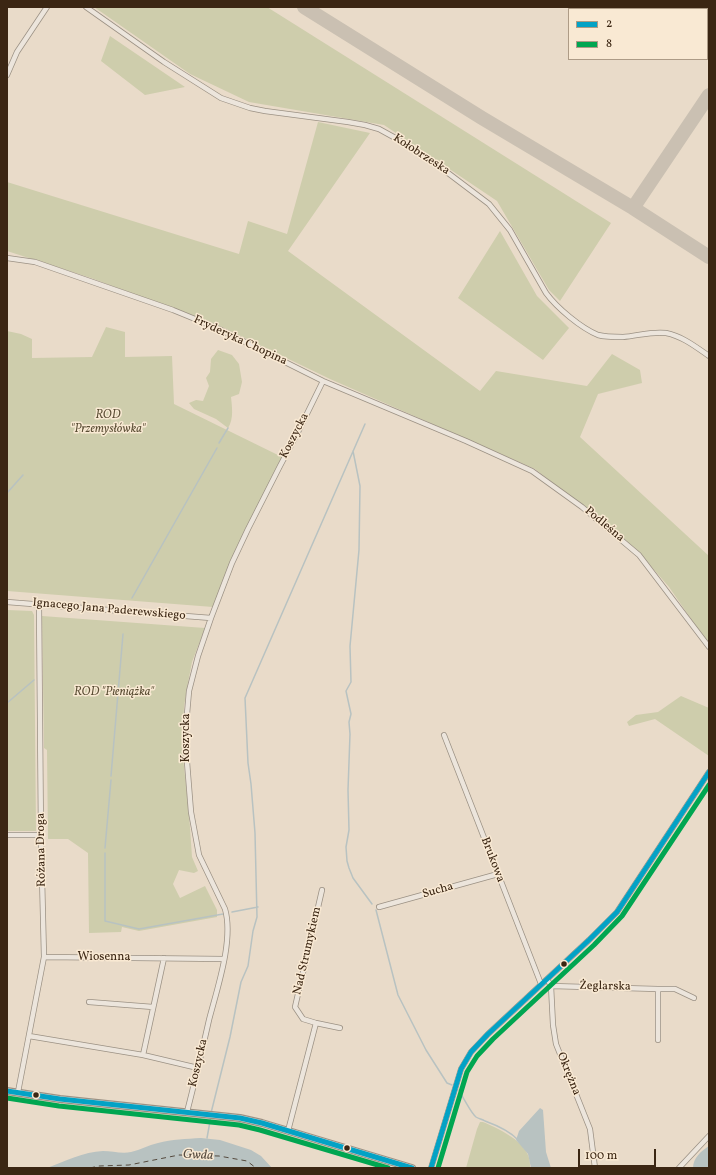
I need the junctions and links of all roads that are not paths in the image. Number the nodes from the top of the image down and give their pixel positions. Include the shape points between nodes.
1 (47, 7) edge
2 (86, 7) edge
3 (7, 75) edge
4 (7, 258) edge
5 (709, 356) edge
6 (323, 381) junction
7 (466, 441) joint
8 (7, 602) edge
9 (39, 604) junction
10 (211, 618) junction
11 (709, 647) edge
12 (444, 735) dead end
13 (709, 772) edge
14 (7, 835) edge
15 (41, 835) junction
16 (498, 874) junction
17 (322, 890) dead end
18 (379, 907) dead end
19 (44, 958) junction
20 (164, 958) junction
21 (224, 959) junction
22 (547, 979) junction
23 (541, 984) junction
24 (551, 986) junction
25 (658, 989) junction
26 (694, 998) dead end
27 (89, 1002) dead end
28 (154, 1007) junction
29 (316, 1023) junction
30 (340, 1028) dead end
31 (29, 1036) junction
32 (658, 1040) dead end
33 (143, 1055) junction
34 (198, 1068) junction
35 (7, 1091) edge
36 (18, 1092) junction
37 (187, 1112) junction
38 (288, 1131) junction
39 (709, 1136) edge
40 (412, 1168) edge
41 (431, 1168) edge
42 (595, 1168) edge
43 (679, 1168) edge

1 - 3 street via 17,52
2 - 5 street, Kołobrzeska via 164,62 221,98 265,111 365,125 399,140 489,204 510,230 546,293 564,313 600,335 622,337 663,333 677,336
4 - 6 street, Fryderyka Chopina via 35,262 173,310 217,328
6 - 7 street, Fryderyka Chopina
6 - 10 street, Koszycka via 248,529
7 - 11 street, Podleśna via 532,471 610,530 639,555
8 - 9 street, Ignacego Jana Paderewskiego
9 - 10 street, Ignacego Jana Paderewskiego
9 - 15 street, Różana Droga
10 - 21 street, Koszycka via 189,691 185,737 191,812 199,855 228,917
12 - 16 street, Brukowa
13 - 22 street via 617,912
14 - 15 street
15 - 19 street, Różana Droga
16 - 18 street, Sucha
16 - 23 street, Brukowa
17 - 29 street, Nad Strumykiem via 295,1007 303,1018
19 - 20 street, Wiosenna
19 - 31 street, Różana Droga
20 - 21 street, Wiosenna
20 - 28 street
21 - 34 street, Koszycka
22 - 23 street
22 - 24 street, Okrężna
23 - 41 street via 488,1034 466,1060 457,1081
24 - 25 street, Żeglarska
24 - 42 street, Okrężna via 556,1044 590,1129
25 - 26 street, Żeglarska via 675,989
25 - 32 street
27 - 28 street
28 - 33 street
29 - 30 street, Nad Strumykiem
29 - 38 street
31 - 33 street
31 - 36 street, Różana Droga
33 - 34 street
34 - 37 street, Koszycka
35 - 36 street
36 - 37 street
37 - 38 street via 240,1118
38 - 40 street
39 - 43 street

